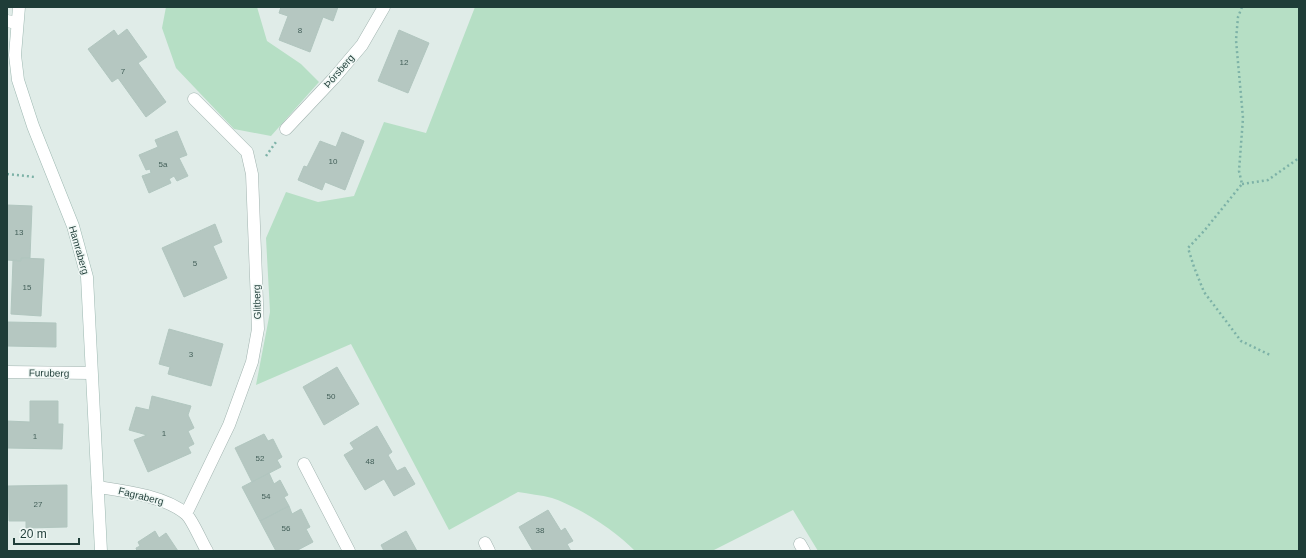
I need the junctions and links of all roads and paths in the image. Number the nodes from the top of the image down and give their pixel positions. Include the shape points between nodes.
1 (19, 7) edge
2 (384, 7) edge
3 (1242, 7) edge
4 (12, 22) edge
5 (194, 99) dead end
6 (286, 129) joint
7 (1299, 158) edge
8 (51, 172) junction
9 (7, 174) edge
10 (252, 174) junction
11 (1242, 184) junction
12 (1270, 355) dead end
13 (7, 372) edge
14 (91, 373) junction
15 (304, 464) dead end
16 (98, 487) junction
17 (186, 514) junction
18 (101, 551) edge
19 (207, 551) edge
20 (349, 551) edge

1 - 4 street, Hamraberg
2 - 6 street, Þórsberg via 362,45
3 - 11 path via 1238,17 1236,40 1243,118 1239,171
4 - 8 street, Hamraberg via 18,80
5 - 10 street, Glitberg via 247,152
6 - 10 path
7 - 11 path via 1268,180
8 - 9 path via 35,177
8 - 14 street, Hamraberg via 73,226 87,278
10 - 17 street, Glitberg via 258,329 252,362 229,425
11 - 12 path via 1188,248 1204,292 1241,341
13 - 14 street, Furuberg
14 - 16 street, Hamraberg
15 - 20 street
16 - 17 street, Fagraberg via 143,495
16 - 18 street, Hamraberg
17 - 19 street

